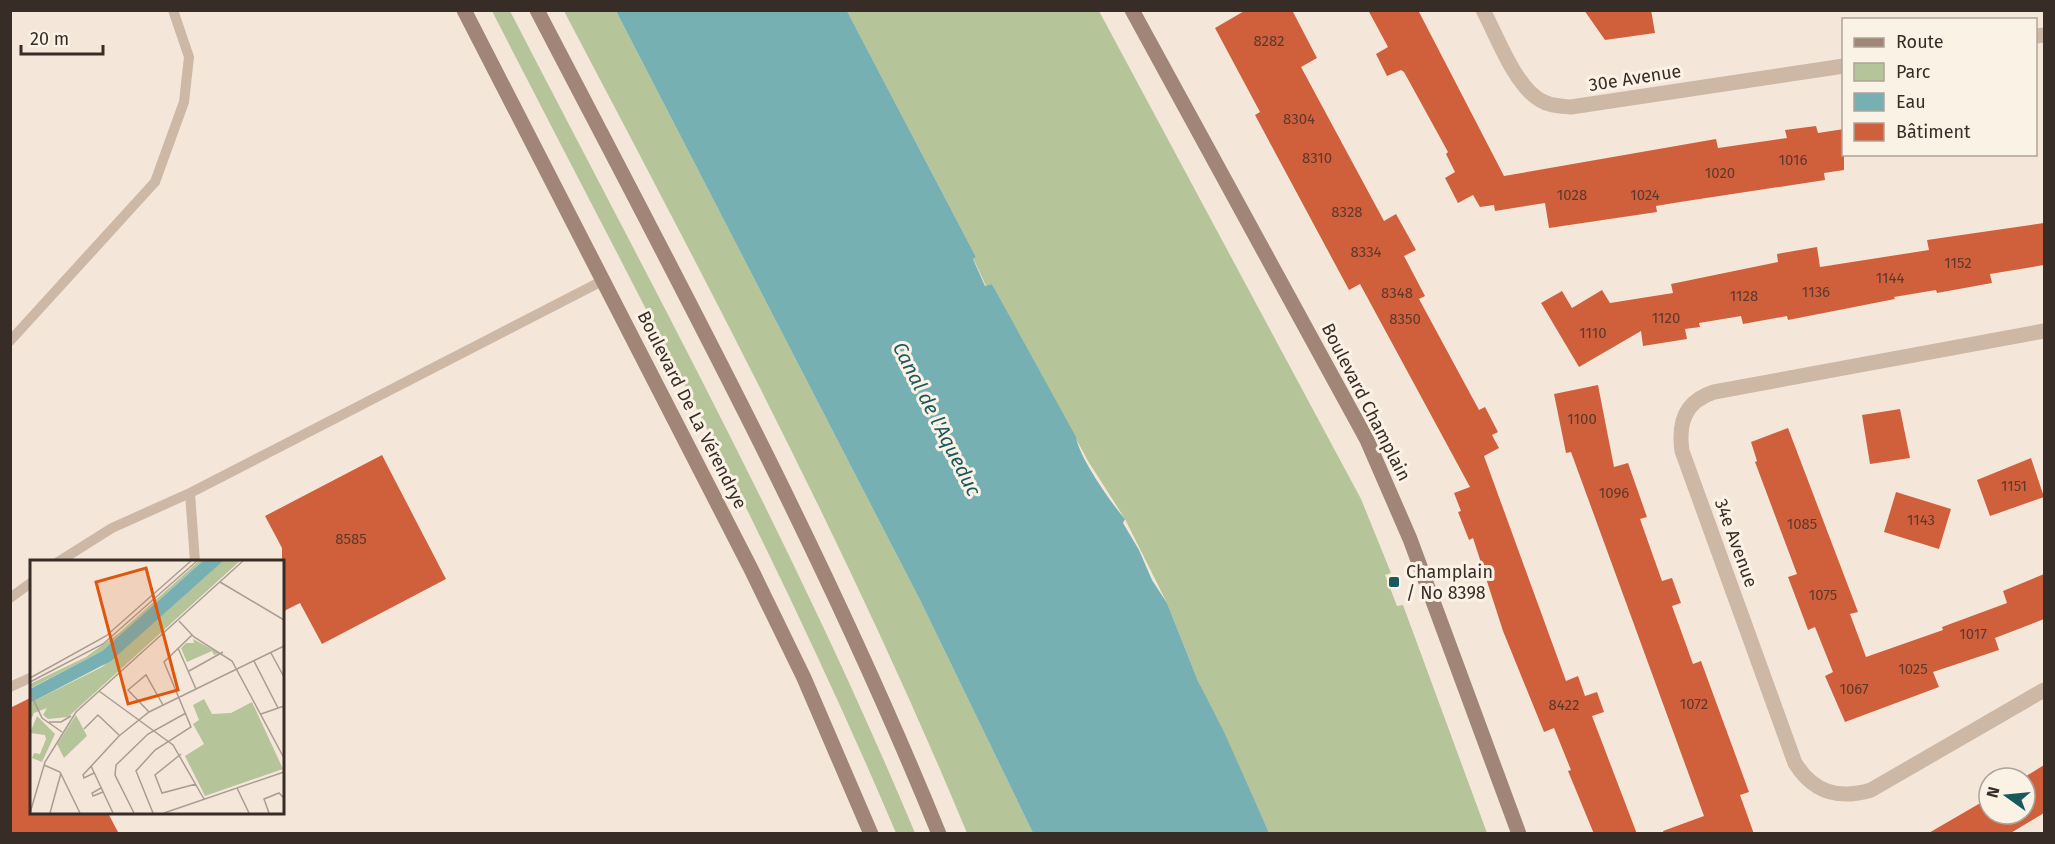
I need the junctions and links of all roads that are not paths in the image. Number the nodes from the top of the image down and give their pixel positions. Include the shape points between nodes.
1 (173, 10) edge
2 (464, 10) edge
3 (537, 10) edge
4 (1132, 10) edge
5 (1484, 10) edge
6 (1842, 66) edge
7 (604, 280) junction
8 (2044, 331) edge
9 (10, 341) edge
10 (190, 493) junction
11 (61, 560) edge
12 (195, 560) edge
13 (30, 583) edge
14 (10, 598) edge
15 (30, 678) edge
16 (10, 687) edge
17 (2044, 690) edge
18 (872, 834) edge
19 (939, 834) edge
20 (1519, 834) edge

1 - 9 lane via 189,57 184,102 155,182
2 - 7 main road, Boulevard De La Vérendrye
3 - 19 main road via 792,508 882,697
4 - 20 main road, Boulevard Champlain via 1372,450 1410,539
5 - 6 street, 30e Avenue via 1523,85 1542,102 1555,106 1571,107
7 - 10 lane
7 - 18 main road, Boulevard De La Vérendrye via 751,569
8 - 17 street, 34e Avenue via 1708,394 1692,403 1685,413 1680,435 1682,451 1795,763 1814,787 1842,796 1870,790
10 - 11 lane via 112,528
10 - 12 lane
13 - 14 lane
15 - 16 lane

